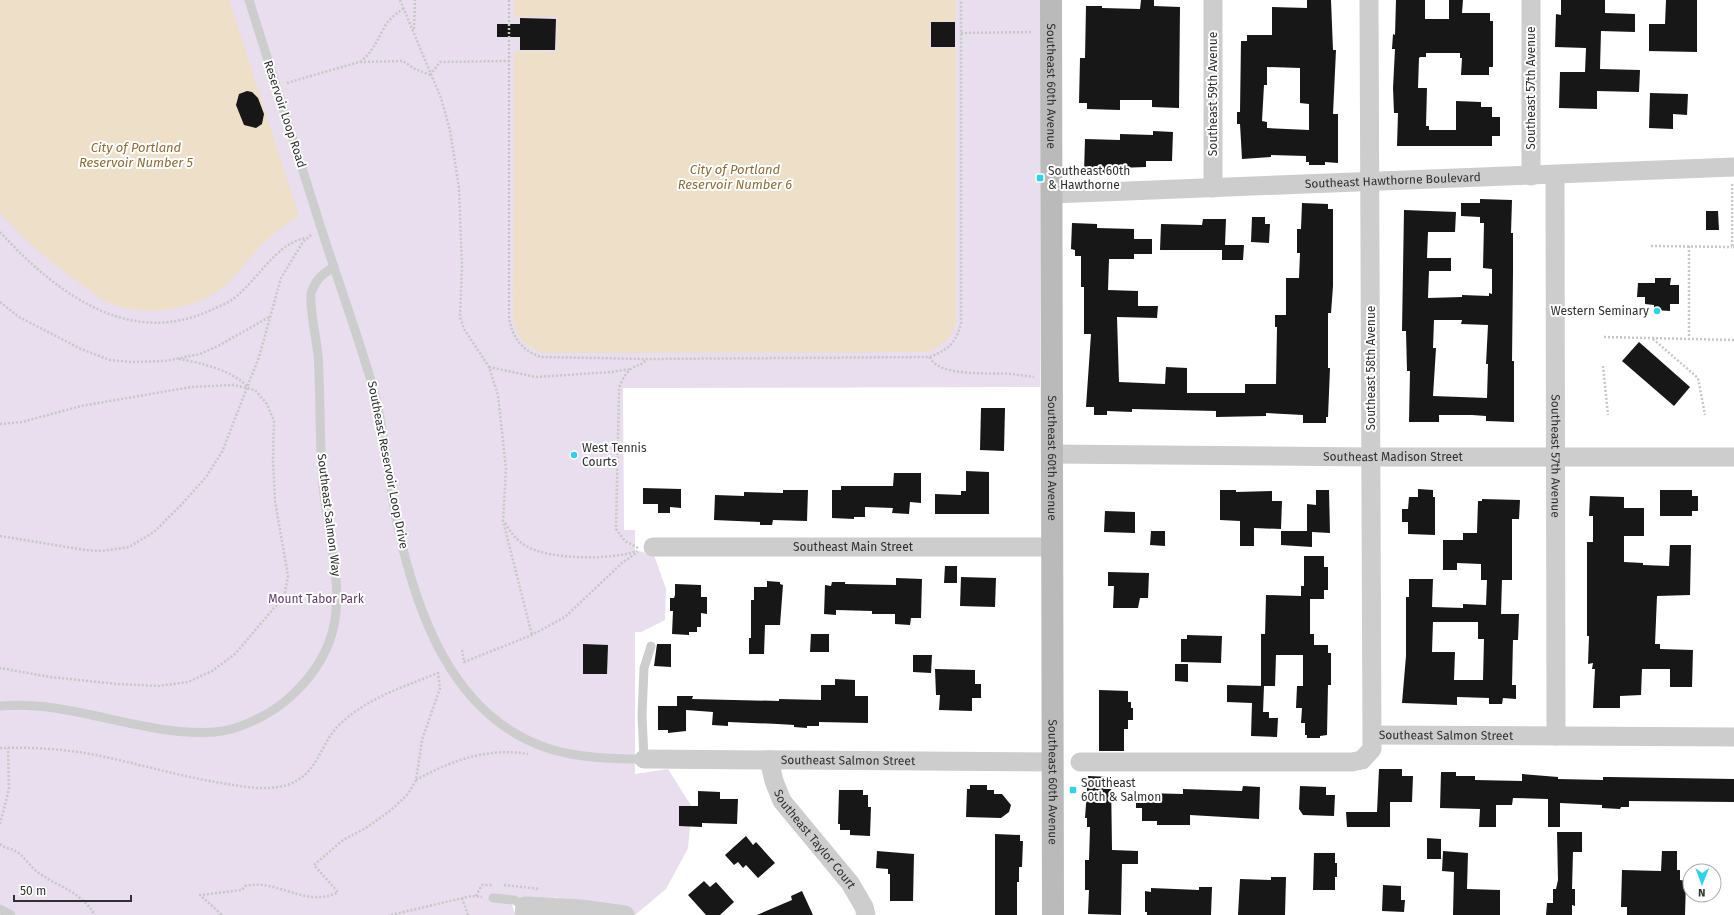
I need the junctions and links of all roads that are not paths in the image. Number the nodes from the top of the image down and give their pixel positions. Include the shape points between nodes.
1 (249, 0) edge
2 (1051, 0) edge
3 (1213, 0) edge
4 (1369, 0) edge
5 (1531, 0) edge
6 (1734, 167) edge
7 (1555, 175) junction
8 (1531, 176) junction
9 (1369, 182) junction
10 (1213, 188) junction
11 (1052, 194) junction
12 (322, 230) joint
13 (334, 267) junction
14 (1052, 454) junction
15 (1556, 456) junction
16 (1734, 456) edge
17 (1371, 457) junction
18 (1052, 547) junction
19 (648, 548) road end
20 (651, 646) dead end
21 (0, 706) edge
22 (1373, 735) junction
23 (1556, 736) junction
24 (1734, 737) edge
25 (644, 759) junction
26 (769, 760) junction
27 (1053, 762) junction
28 (1080, 762) dead end
29 (493, 898) road end
30 (0, 910) edge
31 (524, 911) edge
32 (10, 915) edge
33 (625, 915) edge
34 (866, 915) edge
35 (1053, 915) edge

1 - 12 lane, Reservoir Loop Road
2 - 11 main road, Southeast 60th Avenue
3 - 10 street, Southeast 59th Avenue
4 - 9 street, Southeast 58th Avenue
5 - 8 street, Southeast 57th Avenue
6 - 7 street, Southeast Hawthorne Boulevard
7 - 8 street, Southeast Hawthorne Boulevard
7 - 15 street, Southeast 57th Avenue
8 - 9 street, Southeast Hawthorne Boulevard
9 - 10 street, Southeast Hawthorne Boulevard
9 - 17 street, Southeast 58th Avenue
10 - 11 street, Southeast Hawthorne Boulevard
11 - 14 main road, Southeast 60th Avenue
12 - 13 lane, Southeast Reservoir Loop Drive
13 - 21 lane, Southeast Salmon Way via 318,278 311,294 318,360 323,487 338,580 331,638 312,674 278,708 248,722 217,731 188,732 131,725 32,705
13 - 25 lane, Southeast Reservoir Loop Drive via 374,387 403,550 420,607 441,654 465,689 481,706 502,724 531,742 555,751 584,756
14 - 17 street, Southeast Madison Street
14 - 18 main road, Southeast 60th Avenue
15 - 16 street, Southeast Madison Street
15 - 17 street, Southeast Madison Street
15 - 23 street, Southeast 57th Avenue
17 - 22 street, Southeast 58th Avenue
18 - 19 street, Southeast Main Street
18 - 27 main road, Southeast 60th Avenue
20 - 25 lane via 644,668
22 - 23 street, Southeast Salmon Street
22 - 28 street, Southeast Salmon Street via 1372,749 1358,762
23 - 24 street, Southeast Salmon Street
25 - 26 street, Southeast Salmon Street
26 - 27 street, Southeast Salmon Street
26 - 34 street, Southeast Taylor Court via 782,801 850,884
27 - 35 main road, Southeast 60th Avenue
29 - 31 lane via 514,900
30 - 32 lane
31 - 33 street via 581,909

